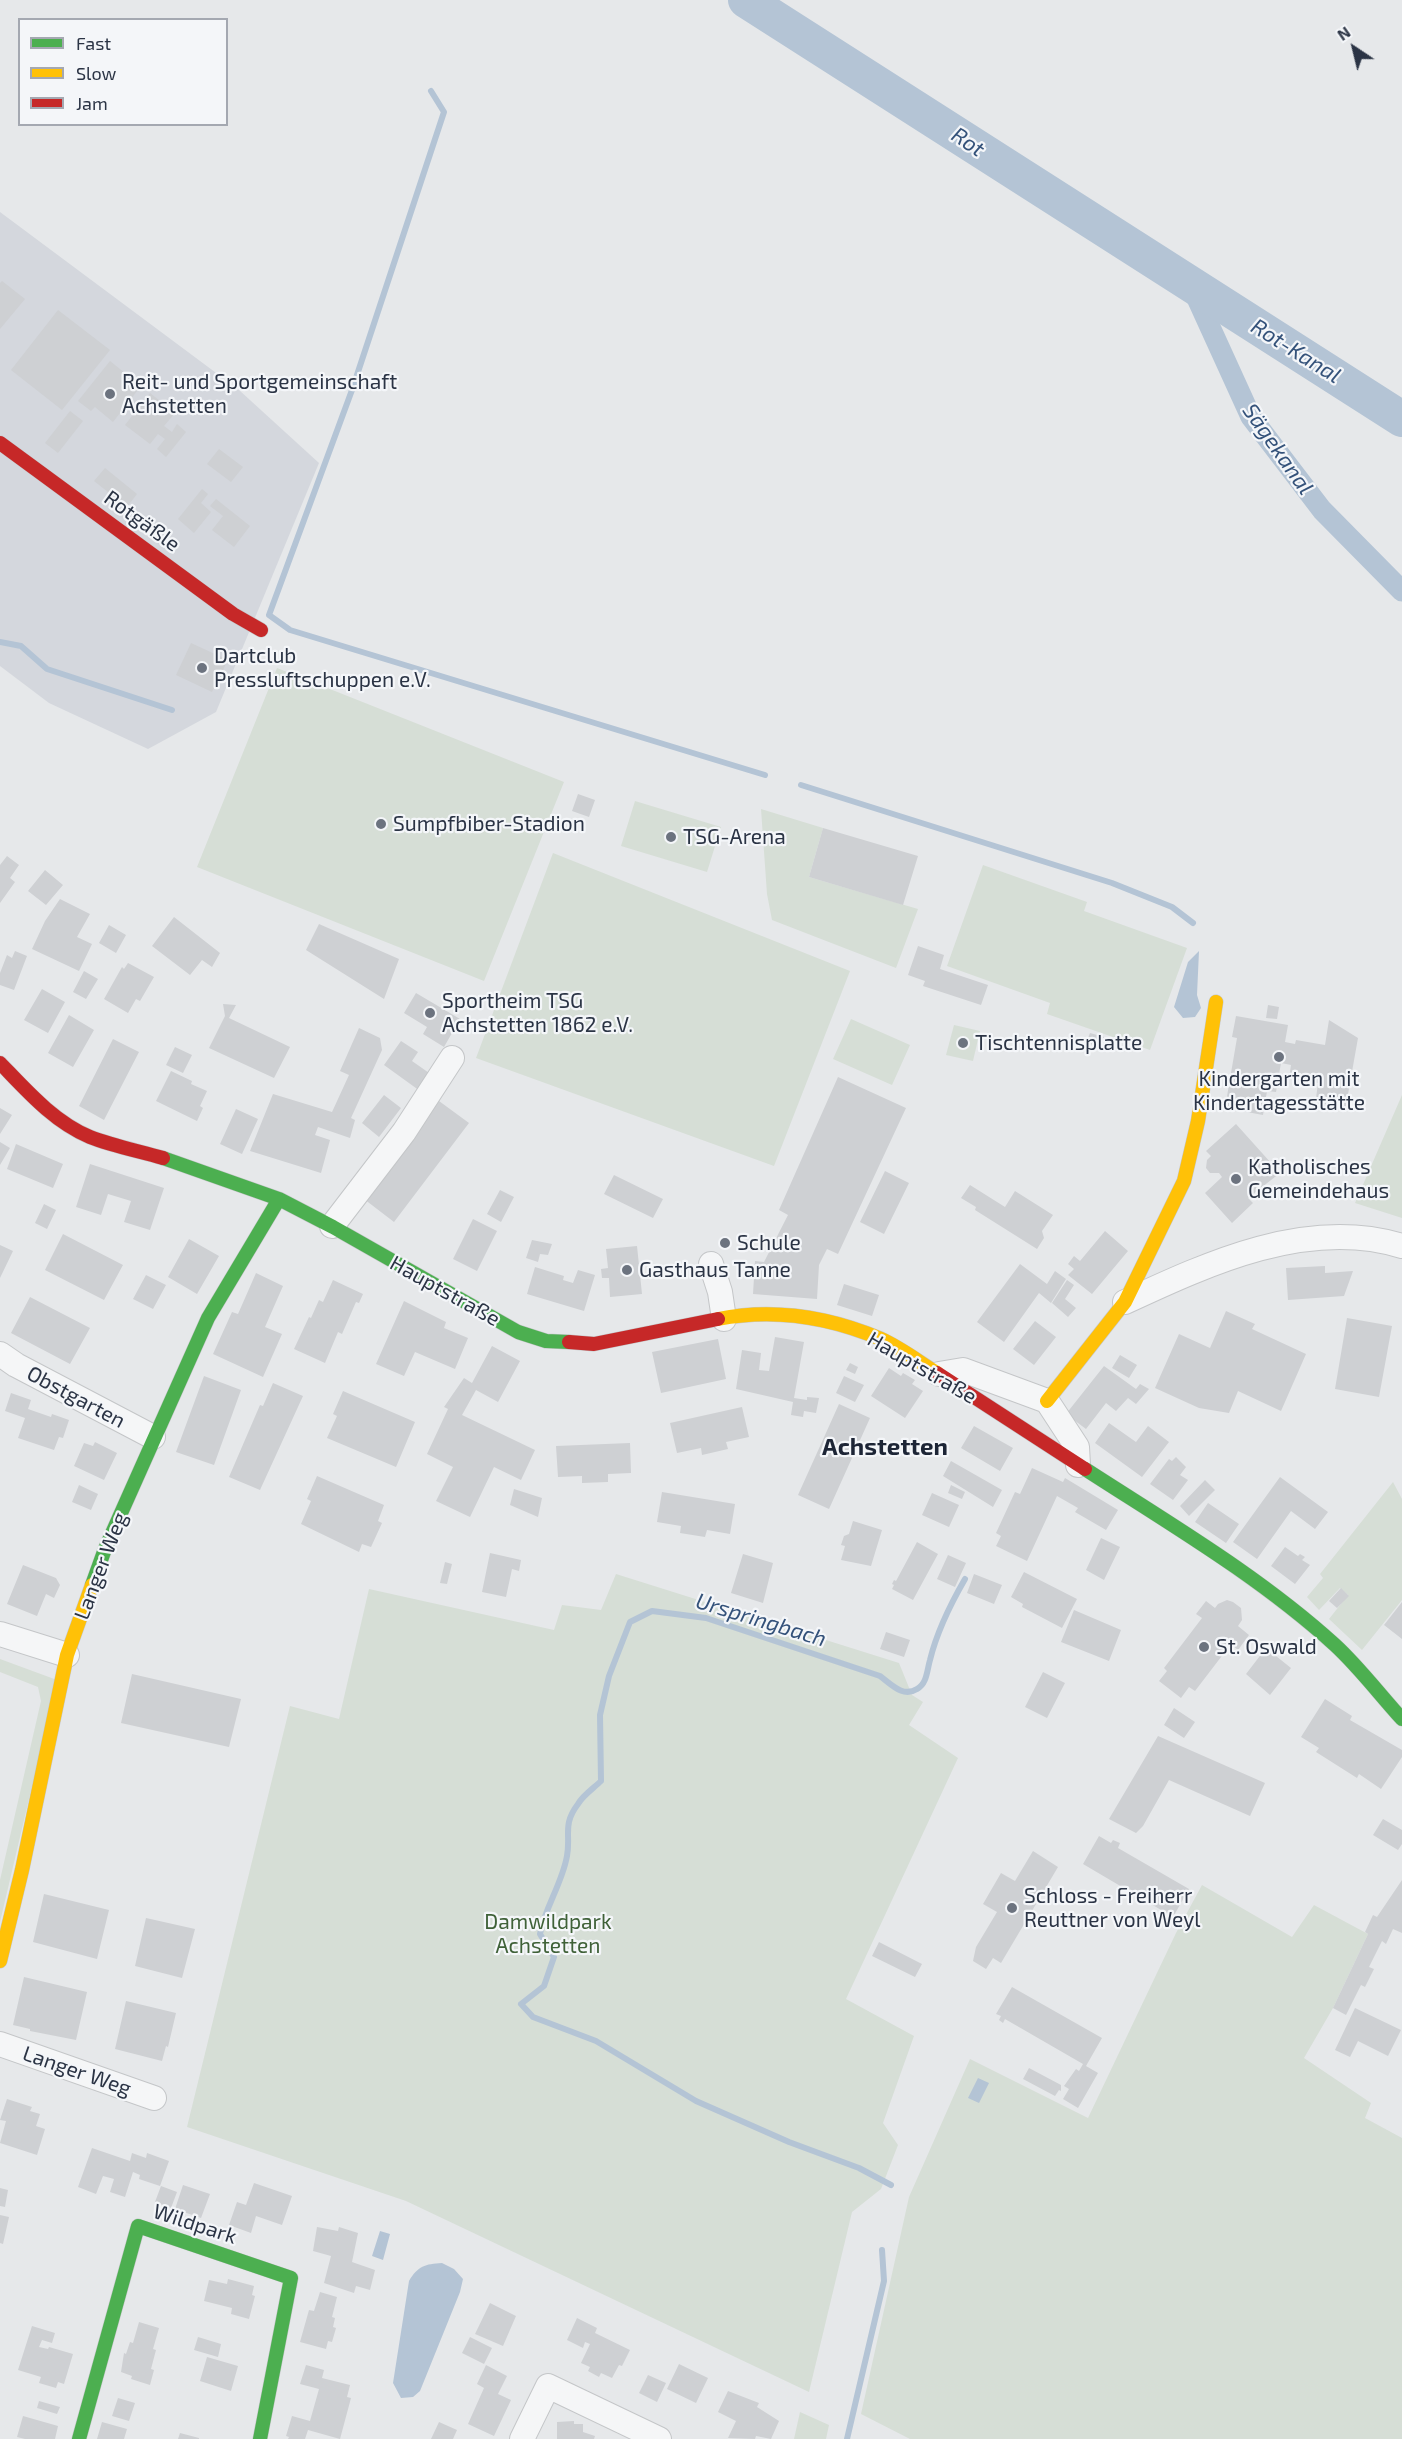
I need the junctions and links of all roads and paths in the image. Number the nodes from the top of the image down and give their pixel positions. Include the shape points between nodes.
1 (0, 443) edge
2 (261, 630) dead end
3 (1216, 1002) dead end
4 (452, 1058) dead end
5 (0, 1063) edge
6 (279, 1199) junction
7 (332, 1226) junction
8 (1402, 1246) edge
9 (711, 1264) dead end
10 (1125, 1302) junction
11 (724, 1319) junction
12 (0, 1354) edge
13 (939, 1374) junction
14 (1047, 1401) junction
15 (153, 1437) junction
16 (1077, 1465) junction
17 (0, 1634) edge
18 (67, 1655) junction
19 (1402, 1719) edge
20 (0, 1961) edge
21 (0, 2044) edge
22 (154, 2098) dead end
23 (79, 2439) edge
24 (260, 2439) edge
25 (522, 2439) edge
26 (660, 2439) edge

1 - 2 street, Rotgäßle via 233,614
3 - 10 street via 1198,1121 1184,1181
4 - 7 street via 404,1132
5 - 6 street, Hauptstraße via 40,1104 90,1137 189,1166
6 - 7 street, Hauptstraße
6 - 15 street, Langer Weg via 208,1318
7 - 11 street, Hauptstraße via 501,1323 546,1341 594,1344
8 - 10 street via 1384,1240 1304,1238 1188,1274
9 - 11 street
10 - 14 street
11 - 13 street, Hauptstraße via 746,1314 782,1314 843,1326 883,1340
12 - 15 street, Obstgarten
13 - 14 street via 963,1370
13 - 16 street, Hauptstraße
14 - 16 street via 1077,1447
15 - 18 street, Langer Weg via 105,1549
16 - 19 street, Hauptstraße via 1286,1604 1336,1646
17 - 18 street
18 - 20 street, Langer Weg
21 - 22 street, Langer Weg
23 - 24 street, Wildpark via 138,2226 291,2278
25 - 26 street via 548,2386

